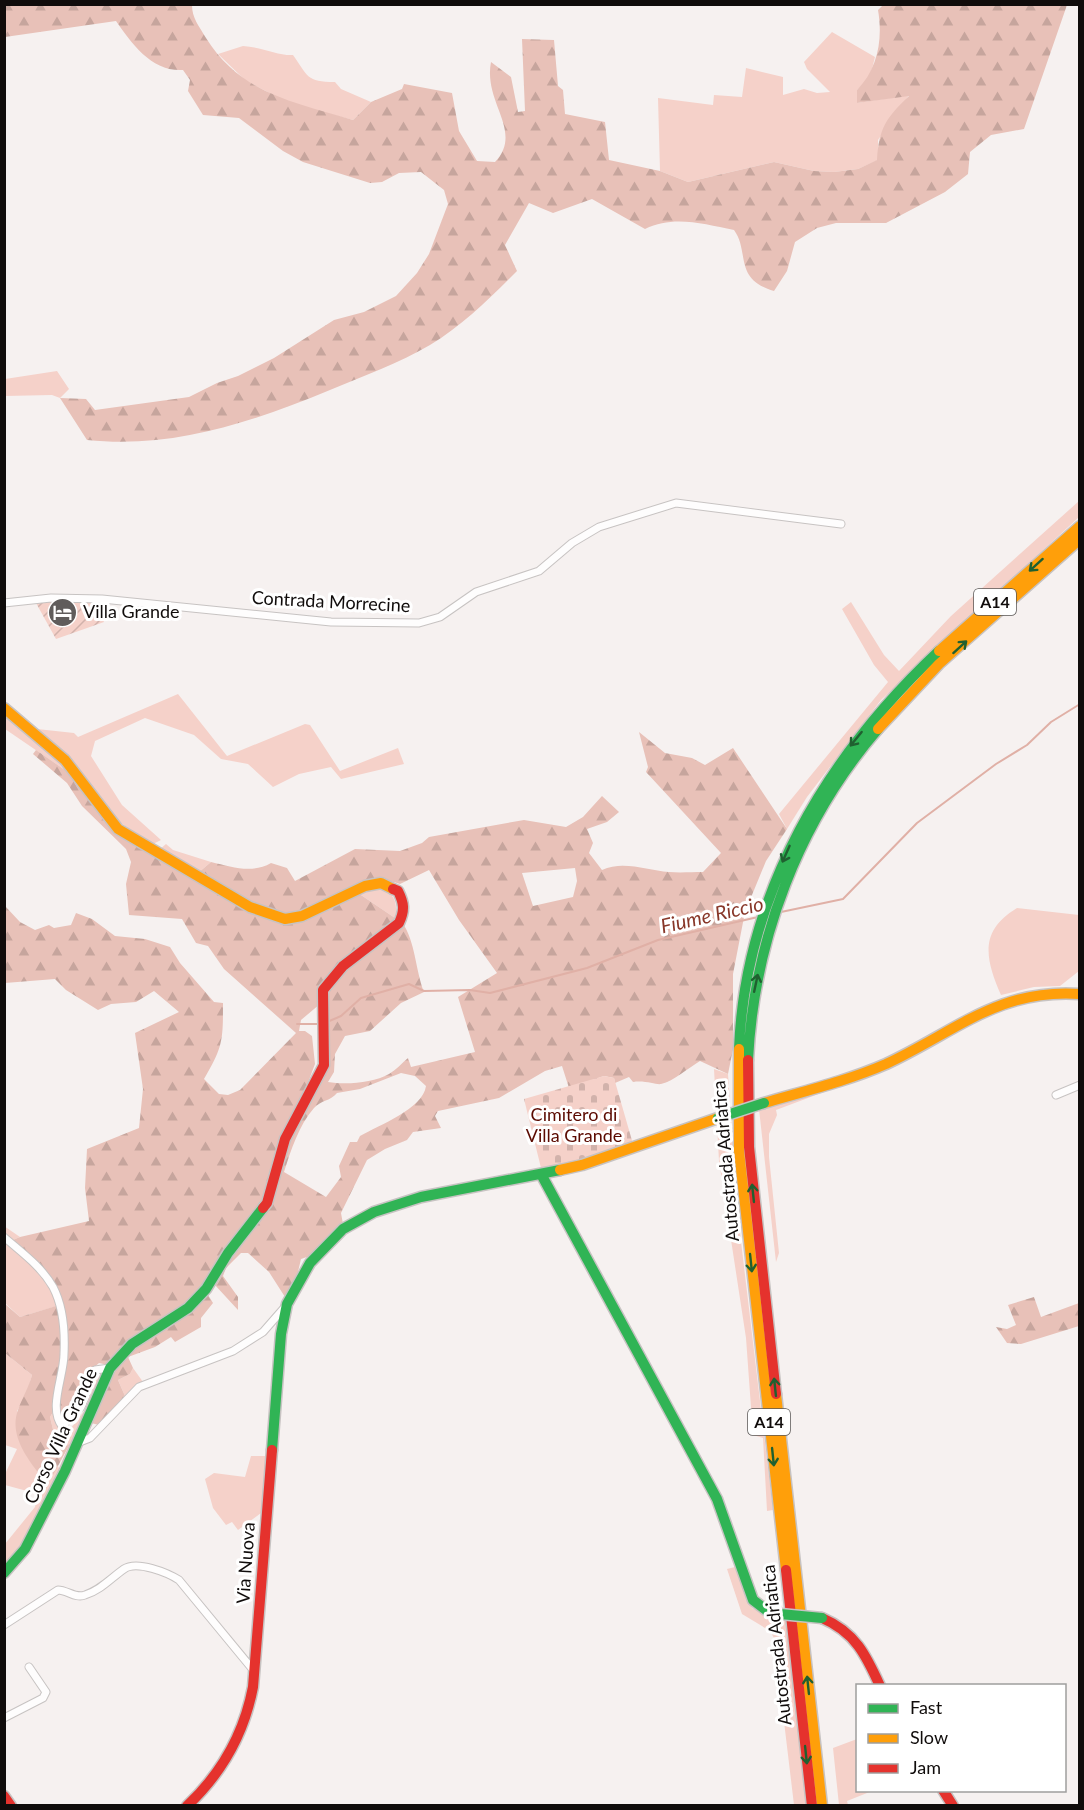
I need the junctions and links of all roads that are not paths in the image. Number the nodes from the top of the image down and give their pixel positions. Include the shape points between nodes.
1 (841, 524) dead end
2 (1080, 526) edge
3 (1080, 539) edge
4 (4, 603) edge
5 (914, 683) junction
6 (4, 708) edge
7 (1080, 994) edge
8 (743, 1039) junction
9 (1080, 1085) edge
10 (1056, 1095) dead end
11 (541, 1174) junction
12 (4, 1237) edge
13 (288, 1304) junction
14 (110, 1368) junction
15 (76, 1443) junction
16 (4, 1573) edge
17 (4, 1625) edge
18 (29, 1667) dead end
19 (254, 1671) junction
20 (879, 1684) edge
21 (4, 1718) edge
22 (944, 1792) edge
23 (4, 1796) edge
24 (11, 1806) edge
25 (187, 1806) edge
26 (812, 1806) edge
27 (822, 1806) edge
28 (953, 1806) edge

1 - 4 street, Contrada Morrecine via 676,503 599,526 539,571 476,592 440,617 419,623 331,622 102,599 51,598
2 -> 5 main road, Autostrada Adriatica / A14
5 -> 3 main road, Autostrada Adriatica / A14
5 - 8 main road, Autostrada Adriatica / A14 via 818,804 780,896
6 - 14 main road, Corso Villa Grande via 65,760 118,829 250,907 285,919 302,916 366,886 381,883 393,887 404,903 402,918 395,928 350,959 323,990 326,1055 320,1076 285,1139 267,1203 188,1308 132,1344
7 - 11 main road, Via Nuova, bridge via 1016,998 883,1065 582,1165
8 -> 26 main road, Autostrada Adriatica / A14 via 735,1084 739,1151
27 -> 8 main road, Autostrada Adriatica / A14 via 748,1147
9 - 10 street
11 - 13 main road, Via Nuova via 421,1197 361,1218 310,1263
11 - 20 main road, bridge via 717,1499 753,1600 770,1613 822,1618 845,1628 861,1642
12 - 14 street via 41,1270 59,1306 64,1356 56,1410 62,1426 81,1407 95,1370
13 - 15 street, Via Nuova via 263,1332 233,1351 139,1387 90,1438
13 - 19 main road, Via Nuova via 281,1334
14 - 15 main road, Corso Villa Grande
15 - 16 main road, Corso Villa Grande via 25,1549
17 - 19 street via 58,1590 85,1596 108,1584 124,1569 136,1566 179,1580
18 - 21 street via 46,1692 43,1698
19 - 25 main road, Via Nuova via 249,1707 230,1755 209,1785
22 - 28 main road
23 - 24 main road

